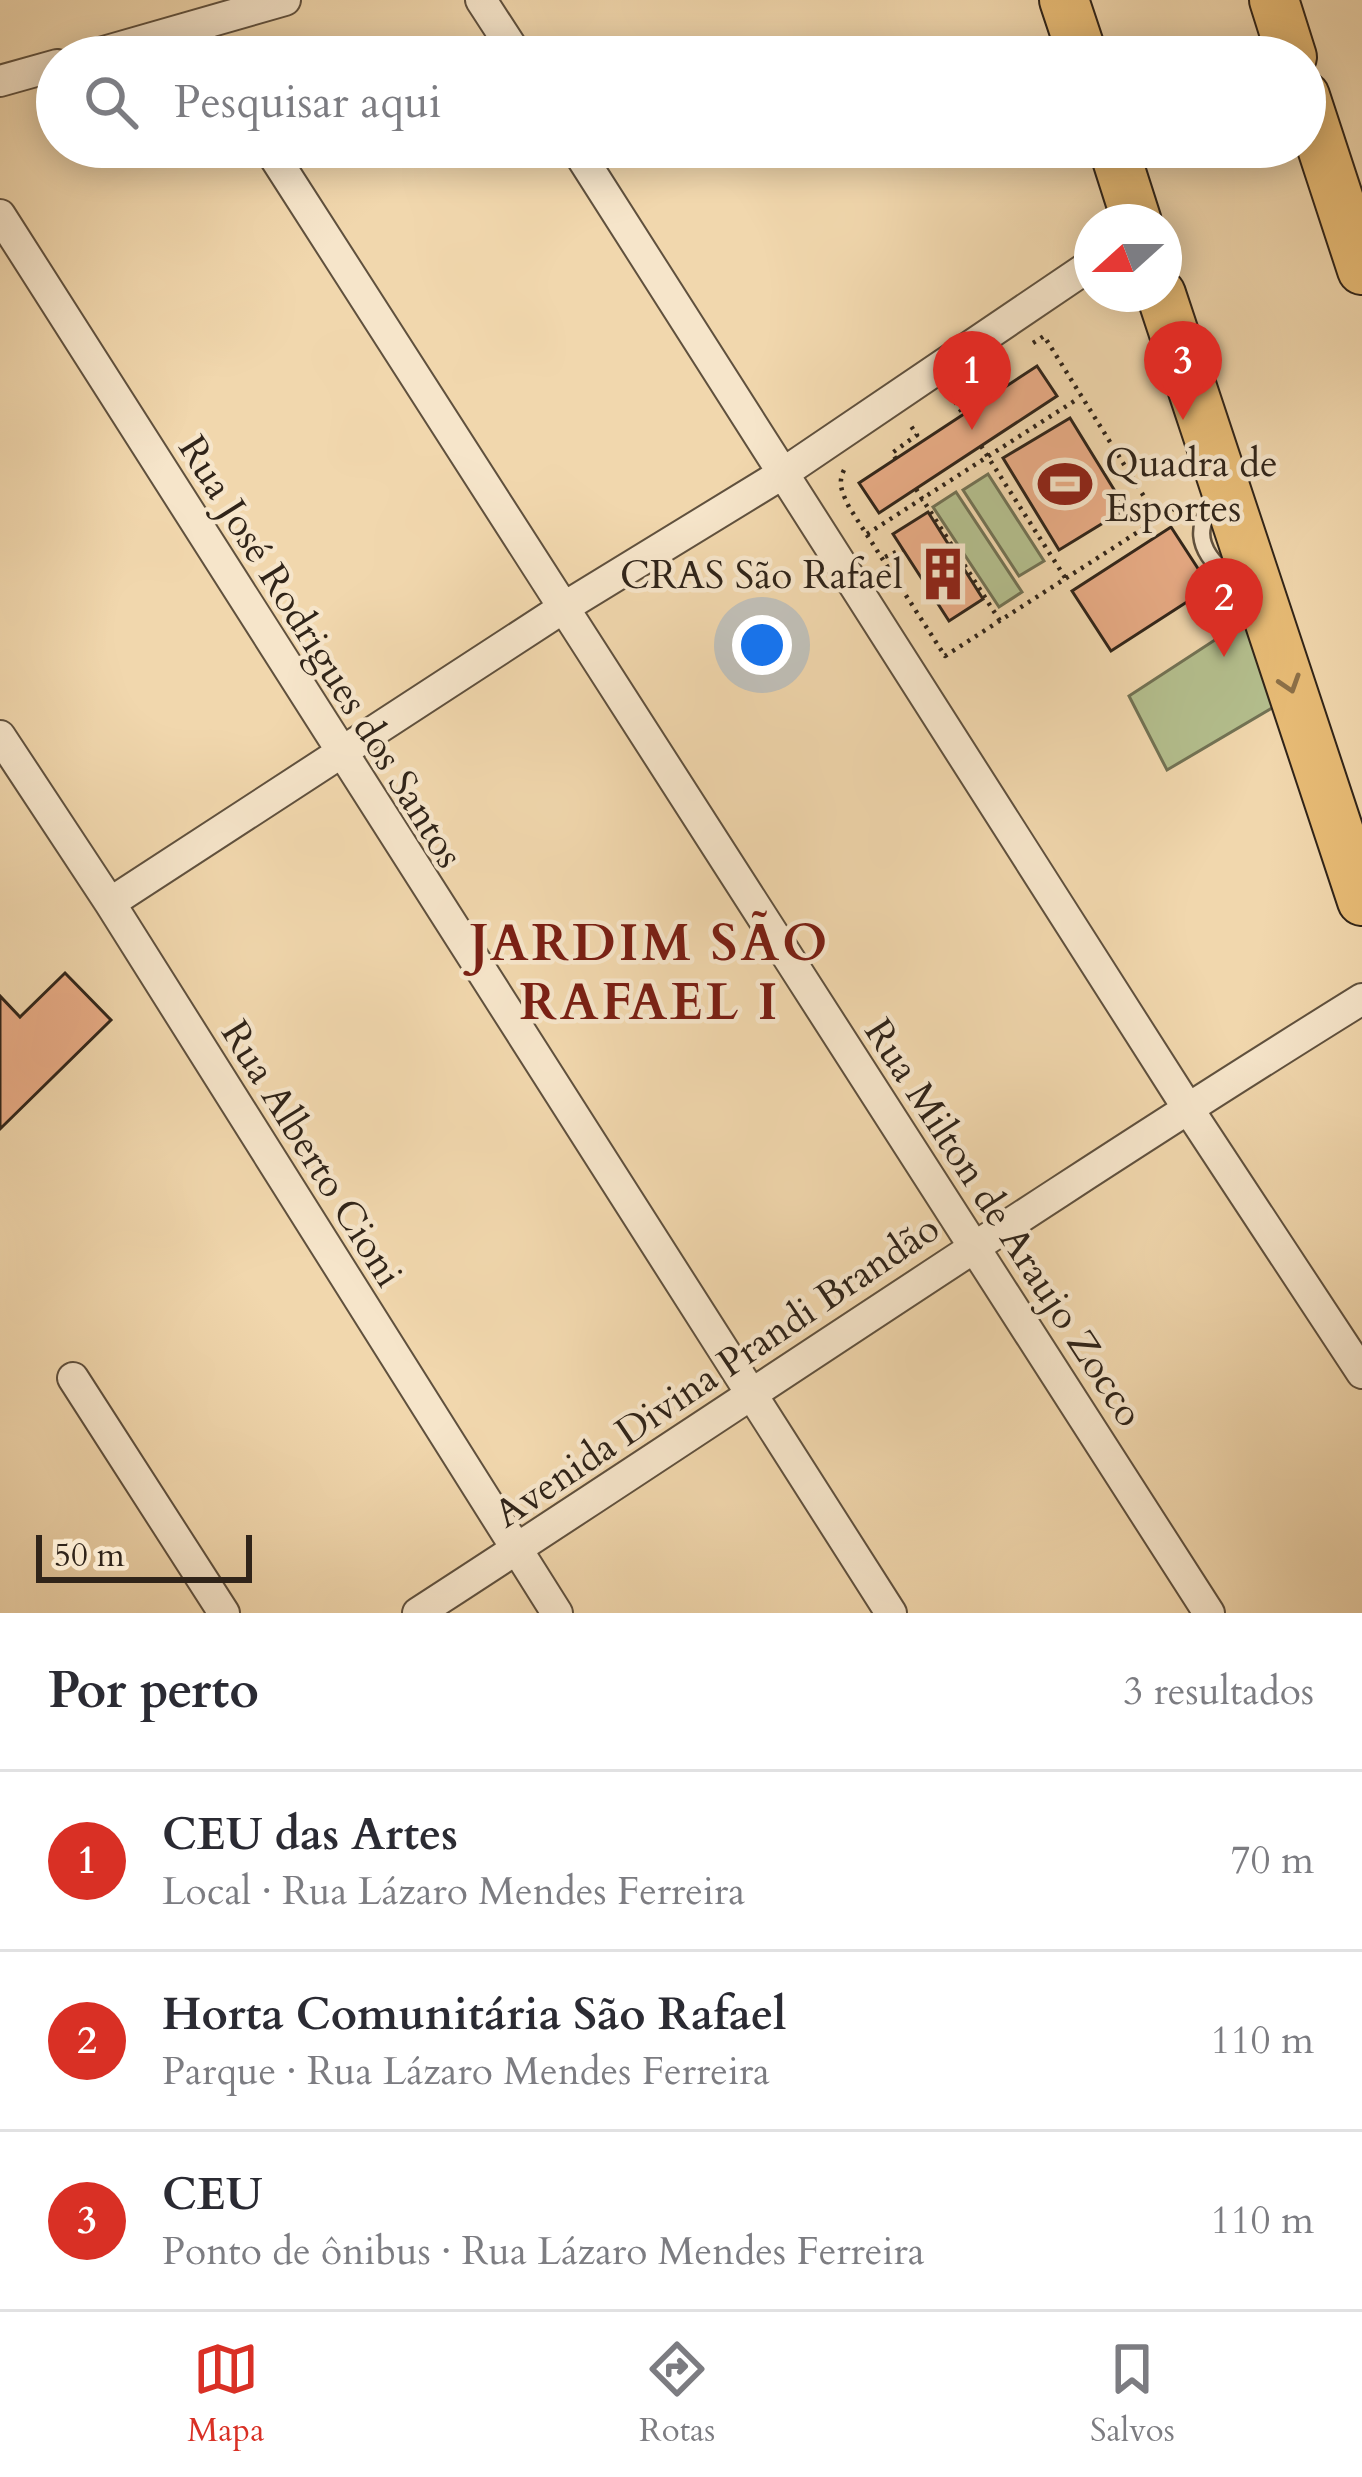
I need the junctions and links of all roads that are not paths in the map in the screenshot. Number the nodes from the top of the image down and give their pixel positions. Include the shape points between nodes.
1 (220, 0) edge
2 (285, 0) edge
3 (481, 0) edge
4 (1064, 0) edge
5 (1274, 0) edge
6 (192, 27) junction
7 (160, 36) edge
8 (198, 36) edge
9 (504, 36) edge
10 (1076, 36) edge
11 (1285, 36) edge
12 (36, 71) edge
13 (0, 81) edge
14 (1326, 160) edge
15 (281, 168) edge
16 (588, 168) edge
17 (1120, 168) edge
18 (1131, 204) edge
19 (0, 215) edge
20 (1362, 270) edge
21 (1074, 276) edge
22 (1167, 312) edge
23 (782, 474) junction
24 (563, 608) junction
25 (0, 736) edge
26 (340, 753) junction
27 (110, 902) junction
28 (1362, 902) edge
29 (1362, 999) edge
30 (1187, 1107) junction
31 (974, 1245) junction
32 (1362, 1373) edge
33 (73, 1378) dead end
34 (750, 1394) junction
35 (516, 1550) junction
36 (224, 1613) edge
37 (418, 1613) edge
38 (557, 1613) edge
39 (891, 1613) edge
40 (1209, 1613) edge

1 - 6 lane
2 - 6 street
3 - 9 street
4 - 10 main road
5 - 11 main road
6 - 7 street
6 - 8 street
12 - 13 street
14 - 20 main road
15 - 24 street, Rua Milton de Araujo Zocco
16 - 23 street
17 - 18 main road
19 - 26 street, Rua José Rodrigues dos Santos
21 - 23 street
22 -> 28 main road
23 - 24 street
23 - 30 street
24 - 26 street
24 - 31 street, Rua Milton de Araujo Zocco
25 - 27 street, Rua Alberto Cioni
26 - 27 street
26 - 34 street, Rua José Rodrigues dos Santos
27 - 35 street, Rua Alberto Cioni
29 - 30 street, Avenida Divina Prandi Brandão
30 - 31 street, Avenida Divina Prandi Brandão
30 - 32 street
31 - 34 street, Avenida Divina Prandi Brandão
31 - 40 street, Rua Milton de Araujo Zocco
33 - 36 street
34 - 35 street, Avenida Divina Prandi Brandão
34 - 39 street, Rua José Rodrigues dos Santos
35 - 37 street, Avenida Divina Prandi Brandão
35 - 38 street, Rua Alberto Cioni

